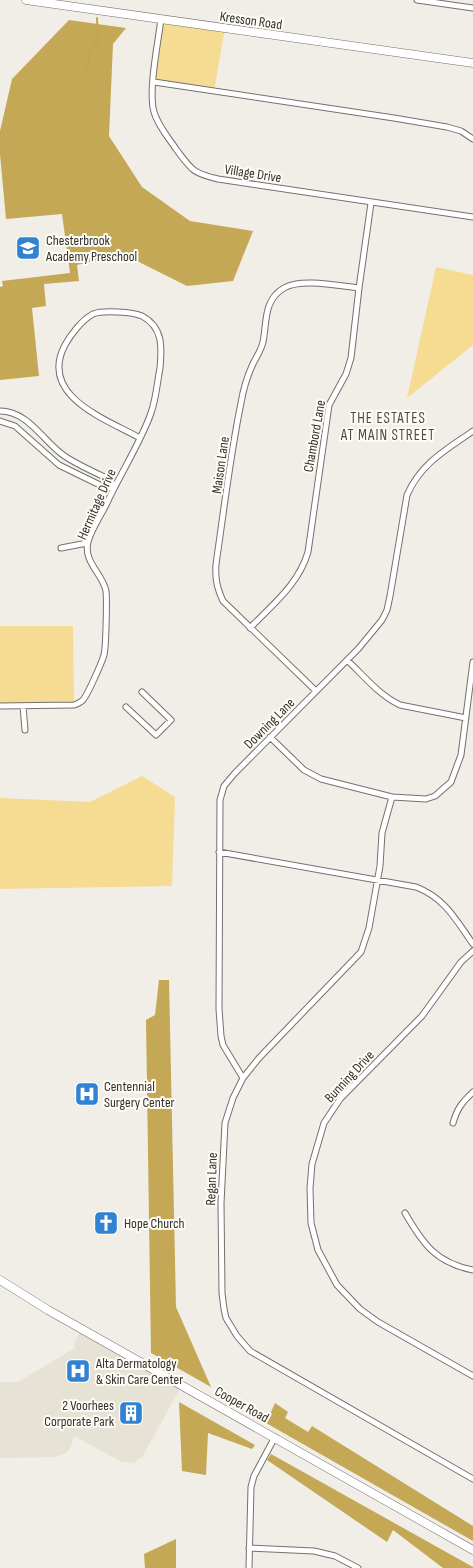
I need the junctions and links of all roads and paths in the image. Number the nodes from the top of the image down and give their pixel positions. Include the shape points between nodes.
1 (26, 0) edge
2 (417, 0) edge
3 (473, 8) edge
4 (161, 20) junction
5 (473, 63) edge
6 (154, 82) junction
7 (473, 139) edge
8 (371, 203) junction
9 (473, 217) edge
10 (359, 288) junction
11 (0, 411) edge
12 (0, 421) edge
13 (473, 431) edge
14 (140, 438) junction
15 (114, 487) junction
16 (88, 543) junction
17 (61, 548) dead end
18 (250, 628) junction
19 (347, 660) junction
20 (473, 662) edge
21 (316, 691) junction
22 (142, 692) dead end
23 (0, 706) edge
24 (23, 706) junction
25 (126, 707) dead end
26 (466, 718) junction
27 (25, 730) dead end
28 (270, 738) junction
29 (392, 797) junction
30 (219, 852) junction
31 (378, 880) junction
32 (473, 944) edge
33 (473, 951) edge
34 (243, 1078) junction
35 (473, 1092) edge
36 (453, 1123) dead end
37 (405, 1213) dead end
38 (473, 1270) edge
39 (0, 1280) edge
40 (473, 1376) edge
41 (275, 1437) junction
42 (473, 1479) edge
43 (249, 1548) junction
44 (473, 1550) edge
45 (249, 1568) edge
46 (358, 1568) edge

1 - 4 street, Kresson Road
2 - 3 street
4 - 5 street, Kresson Road
4 - 6 street, Village Drive
6 - 7 street via 447,127
6 - 8 street, Village Drive via 152,104 156,119 196,174
8 - 9 street, Village Drive
8 - 10 street, Chambord Lane
10 - 18 street, Chambord Lane via 351,358 329,405 304,567 296,580
10 - 18 street, Maison Lane via 294,284 275,295 269,304 263,344 241,401 215,577 223,601
11 - 15 street via 21,418 64,456 111,480
12 - 15 street via 15,426 59,465 106,488
13 - 19 street, Downing Lane via 426,465 412,484 407,495 387,610
14 - 14 street, Hermitage Drive via 156,393 162,348 158,331 150,321 138,315 94,314 81,323 60,355 63,383 80,405
14 - 15 street, Hermitage Drive
15 - 16 street, Hermitage Drive
16 - 17 street
16 - 24 street, Hermitage Drive via 88,556 106,590 104,655 83,701 74,705
18 - 21 street, Maison Lane
19 - 21 street, Downing Lane
19 - 26 street via 391,701
20 - 26 street
21 - 28 street, Downing Lane
22 - 25 street via 171,720 156,735
23 - 24 street, Hermitage Drive
24 - 27 street
26 - 29 street via 461,755 452,782 426,799
28 - 29 street via 313,776
28 - 30 street, Downing Lane via 235,773 222,792
29 - 31 street, Regan Lane via 382,833
30 - 31 street
30 - 34 street, Downing Lane via 221,1036
31 - 32 street via 430,892 449,909
31 - 34 street, Regan Lane via 369,928 360,952
33 - 40 street, Bunning Drive via 461,962 422,1016 340,1099 324,1123 312,1164 310,1188 310,1223 318,1250 337,1286 378,1322
34 - 42 street, Regan Lane via 225,1123 221,1212 222,1293 226,1318 250,1351
35 - 36 street via 461,1102
37 - 38 street via 431,1252
39 - 41 street, Cooper Road
41 - 43 street via 250,1488
41 - 44 street, Cooper Road
43 - 45 street
43 - 46 street via 314,1551 335,1556

